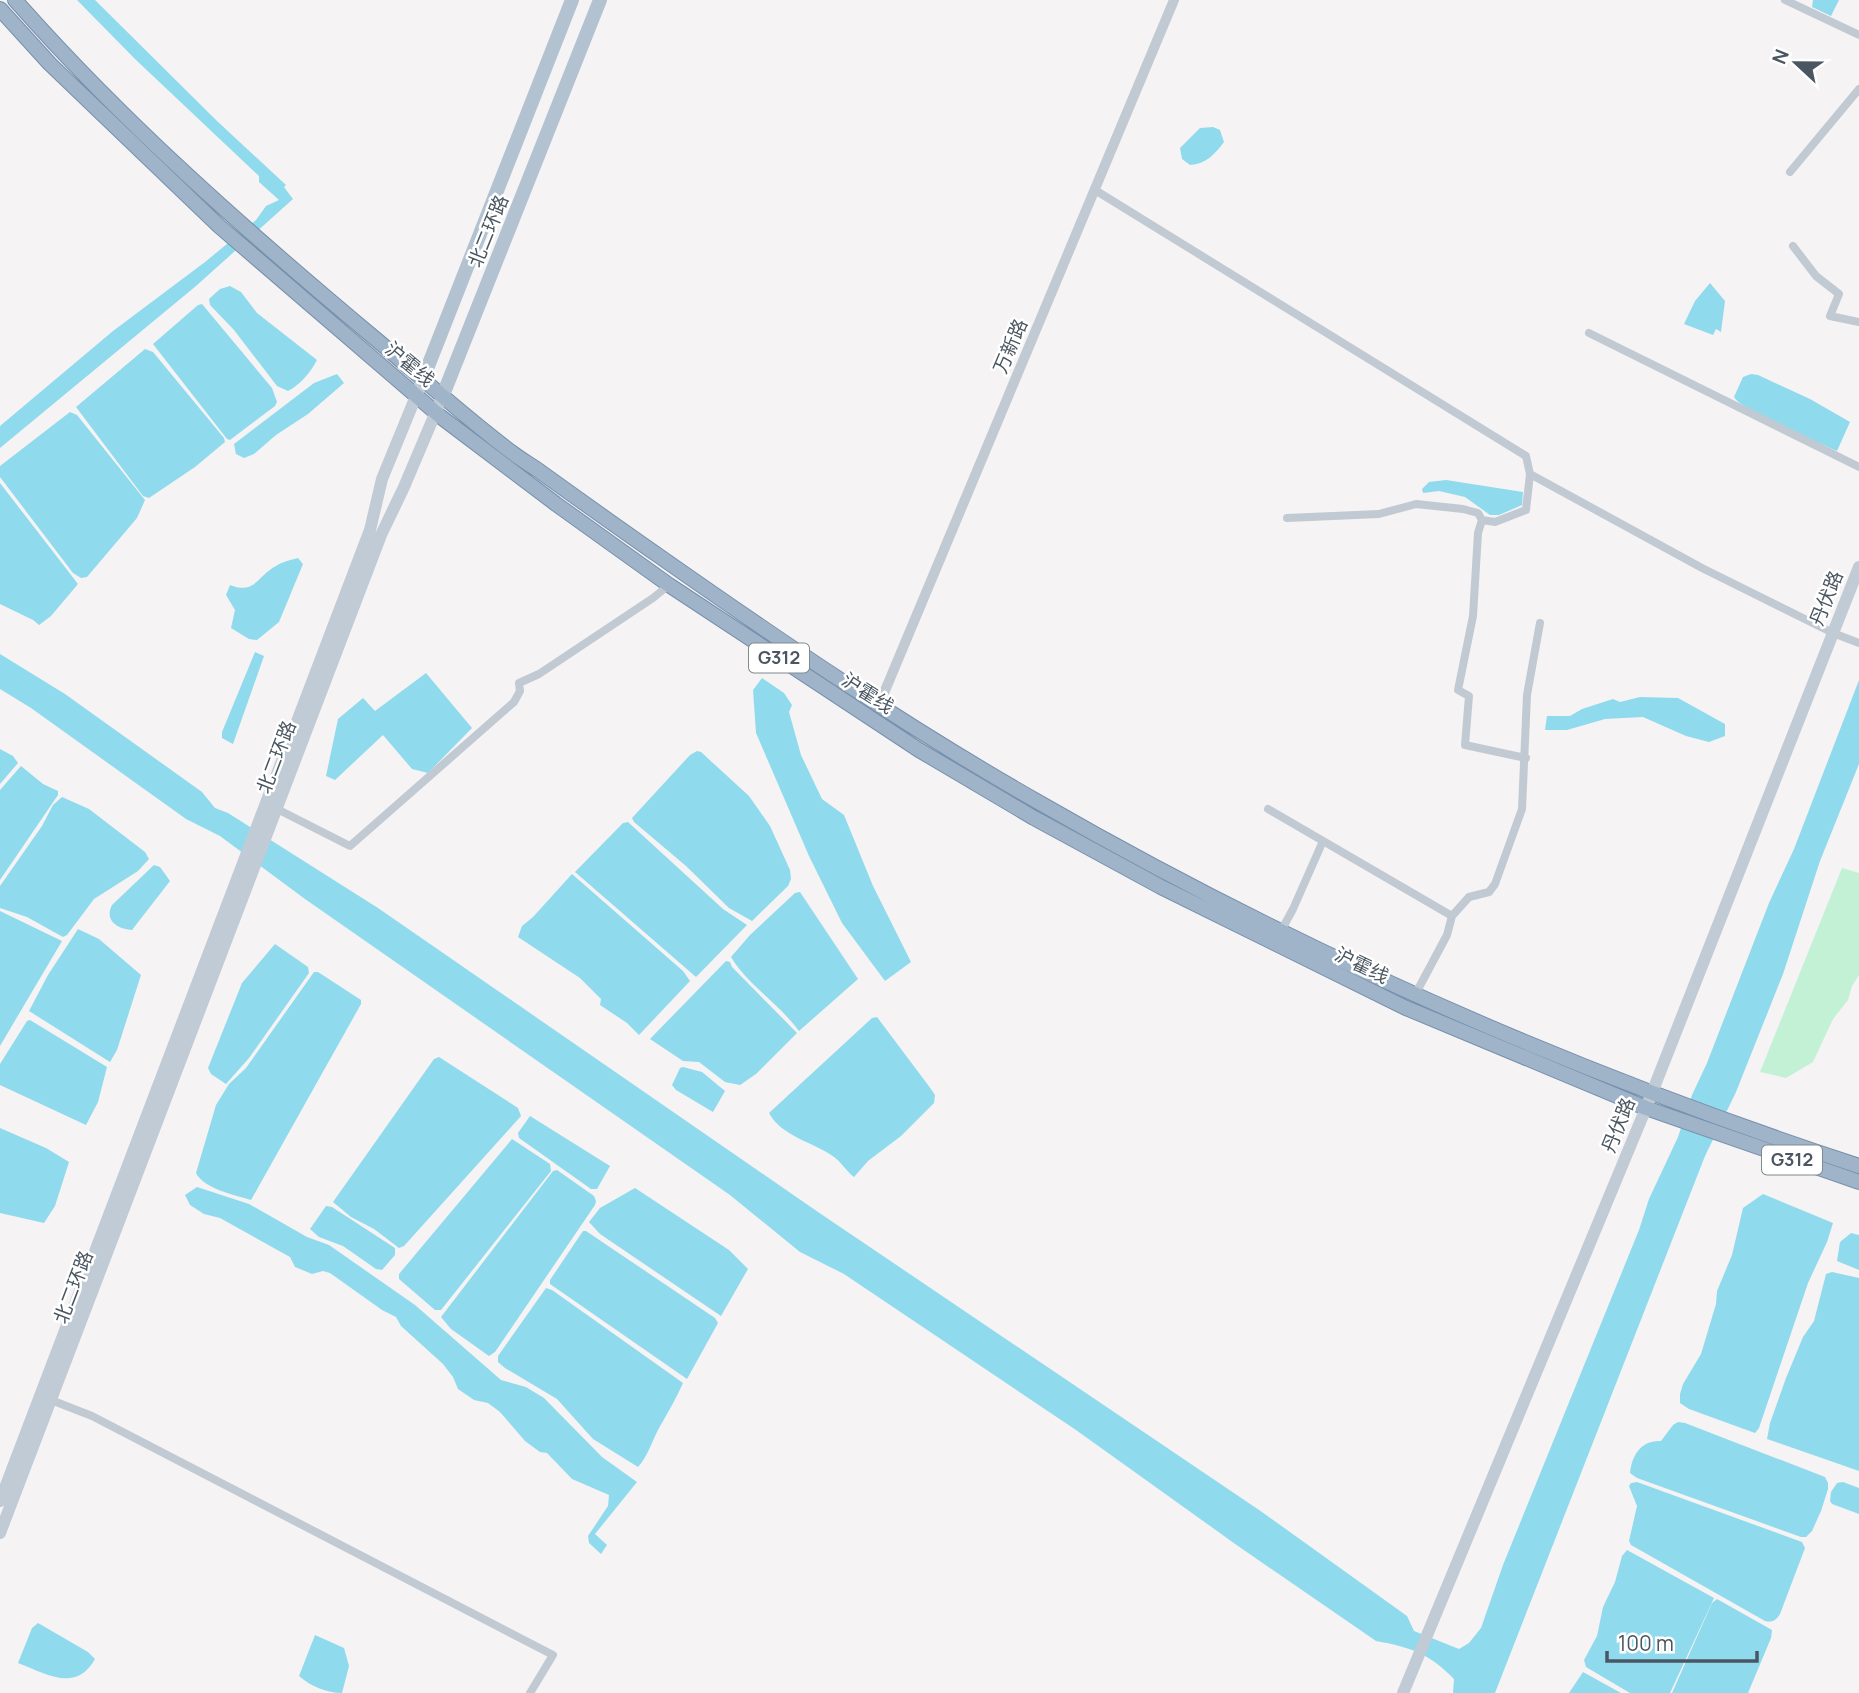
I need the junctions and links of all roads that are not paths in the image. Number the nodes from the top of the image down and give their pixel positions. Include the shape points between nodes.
1 (15, 0) edge
2 (572, 0) edge
3 (600, 0) edge
4 (1174, 0) edge
5 (1784, 0) edge
6 (0, 9) edge
7 (1859, 36) edge
8 (1859, 89) edge
9 (1790, 172) dead end
10 (1095, 190) junction
11 (1793, 246) dead end
12 (1859, 322) edge
13 (1589, 333) dead end
14 (423, 379) junction
15 (417, 395) junction
16 (443, 395) junction
17 (436, 412) junction
18 (1859, 467) edge
19 (1530, 474) junction
20 (1287, 518) dead end
21 (1482, 520) junction
22 (1859, 567) edge
23 (669, 585) junction
24 (1540, 623) dead end
25 (1839, 635) junction
26 (1859, 643) edge
27 (879, 705) junction
28 (1526, 758) junction
29 (1268, 809) dead end
30 (271, 812) junction
31 (1322, 841) junction
32 (244, 878) junction
33 (1452, 916) junction
34 (1282, 931) junction
35 (1415, 995) junction
36 (1406, 1008) junction
37 (1652, 1093) junction
38 (1646, 1108) junction
39 (1859, 1166) edge
40 (1859, 1182) edge
41 (51, 1399) junction
42 (0, 1501) edge
43 (0, 1533) edge
44 (530, 1693) edge
45 (1403, 1693) edge

1 - 14 highway, 沪霍线 / G312 via 117,109 231,216
2 - 14 main road, 北二环路
3 - 16 main road, 北二环路
4 - 10 street, 万新路
5 - 7 street
6 - 15 highway, 沪霍线 / G312 via 50,64 219,226
8 - 9 street
10 - 19 street via 1526,456
10 - 27 street, 万新路
11 - 12 street via 1816,276 1839,294 1830,316
13 - 18 street
14 - 15 main road, 北二环路
14 - 16 highway, 沪霍线 / G312
15 - 17 highway, 沪霍线 / G312
15 - 30 main road, 北二环路 via 382,479 370,530
16 - 17 main road, 北二环路
16 - 27 highway, 沪霍线 / G312 via 516,456
17 - 23 highway, 沪霍线 / G312
17 - 30 main road, 北二环路 via 381,535
19 - 21 street via 1526,510 1495,522
19 - 25 street via 1702,568
20 - 21 street via 1378,514 1416,504 1463,509 1478,513
21 - 28 street via 1473,616 1458,690 1469,696 1465,745
22 - 25 main road, 丹伏路
23 - 30 street via 519,683 514,702 350,846
23 - 36 highway, 沪霍线 / G312 via 919,750 1034,817 1161,887
24 - 28 street via 1527,695
25 - 26 street
25 - 37 main road, 丹伏路
27 - 34 highway, 沪霍线 / G312 via 1042,805
28 - 33 street via 1522,809 1495,884 1489,892 1469,897
29 - 31 street
30 - 32 main road, 北二环路
31 - 33 street
31 - 34 street
32 - 41 main road, 北二环路
32 - 42 main road, 北二环路
33 - 35 street via 1447,935
34 - 35 highway, 沪霍线 / G312
35 - 36 highway
35 - 37 highway, 沪霍线 / G312
36 - 38 highway, 沪霍线 / G312
37 - 38 main road, 丹伏路
37 - 39 highway, 沪霍线 / G312
38 - 40 highway, 沪霍线 / G312
38 - 45 main road, 丹伏路
41 - 43 main road, 北二环路
41 - 44 street via 553,1655

